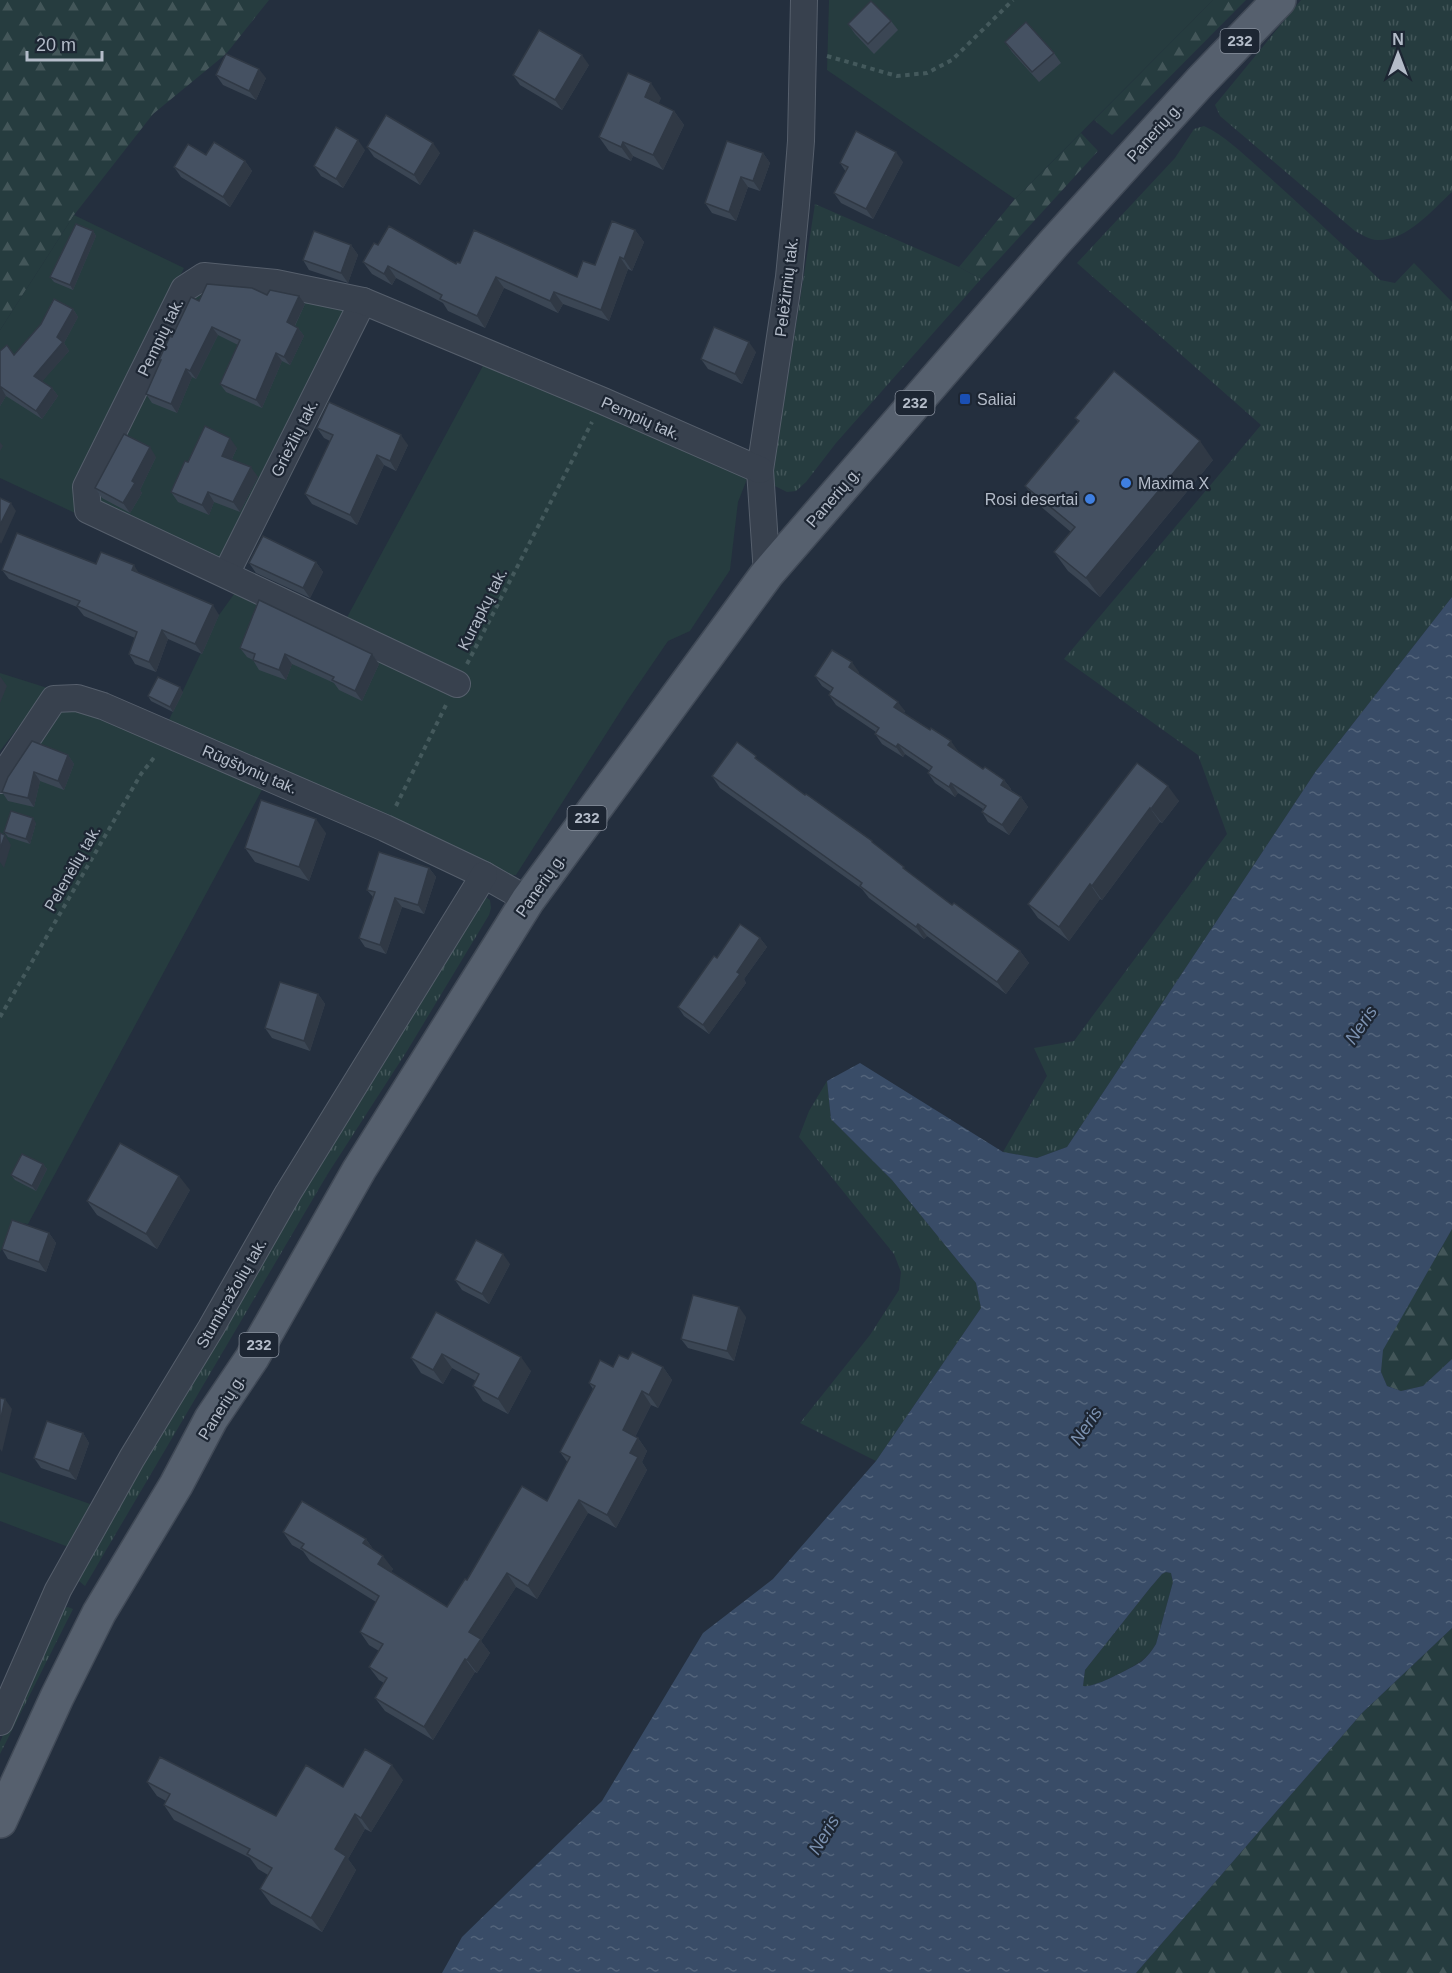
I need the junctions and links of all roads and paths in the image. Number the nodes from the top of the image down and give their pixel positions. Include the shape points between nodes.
1 (804, 0) edge
2 (1013, 0) edge
3 (1279, 0) edge
4 (803, 48) junction
5 (363, 301) junction
6 (603, 401) junction
7 (760, 470) junction
8 (226, 574) junction
9 (767, 574) junction
10 (457, 684) junction
11 (171, 735) junction
12 (0, 780) edge
13 (385, 828) junction
14 (484, 875) junction
15 (528, 900) junction
16 (0, 1017) edge
17 (0, 1722) edge
18 (0, 1821) edge

1 - 4 street, Pelėžirnių tak.
2 - 4 path via 952,60 927,73 897,76
3 - 9 main road, Panerių g. / 232 via 1061,234
4 - 7 street, Pelėžirnių tak. via 801,141 789,277
5 - 6 street, Pempių tak.
5 - 8 street, Griežlių tak.
5 - 8 street, Pempių tak. via 276,283 204,276 184,289 86,487 88,510
6 - 7 street, Pempių tak.
6 - 10 path, Kurapkų tak.
7 - 9 street, Pelėžirnių tak.
8 - 10 street, Pempių tak.
9 - 15 main road, Panerių g. / 232
10 - 13 path, Kurapkų tak.
11 - 12 street, Rūgštynių tak. via 77,698 54,699
11 - 13 street, Rūgštynių tak.
11 - 16 path, Pelenėlių tak. via 141,774
13 - 14 street, Rūgštynių tak.
14 - 15 street, Rūgštynių tak.
14 - 17 street, Stumbražolių tak. via 288,1193 132,1458 58,1590
15 - 18 main road, Panerių g. / 232 via 359,1170 99,1613

